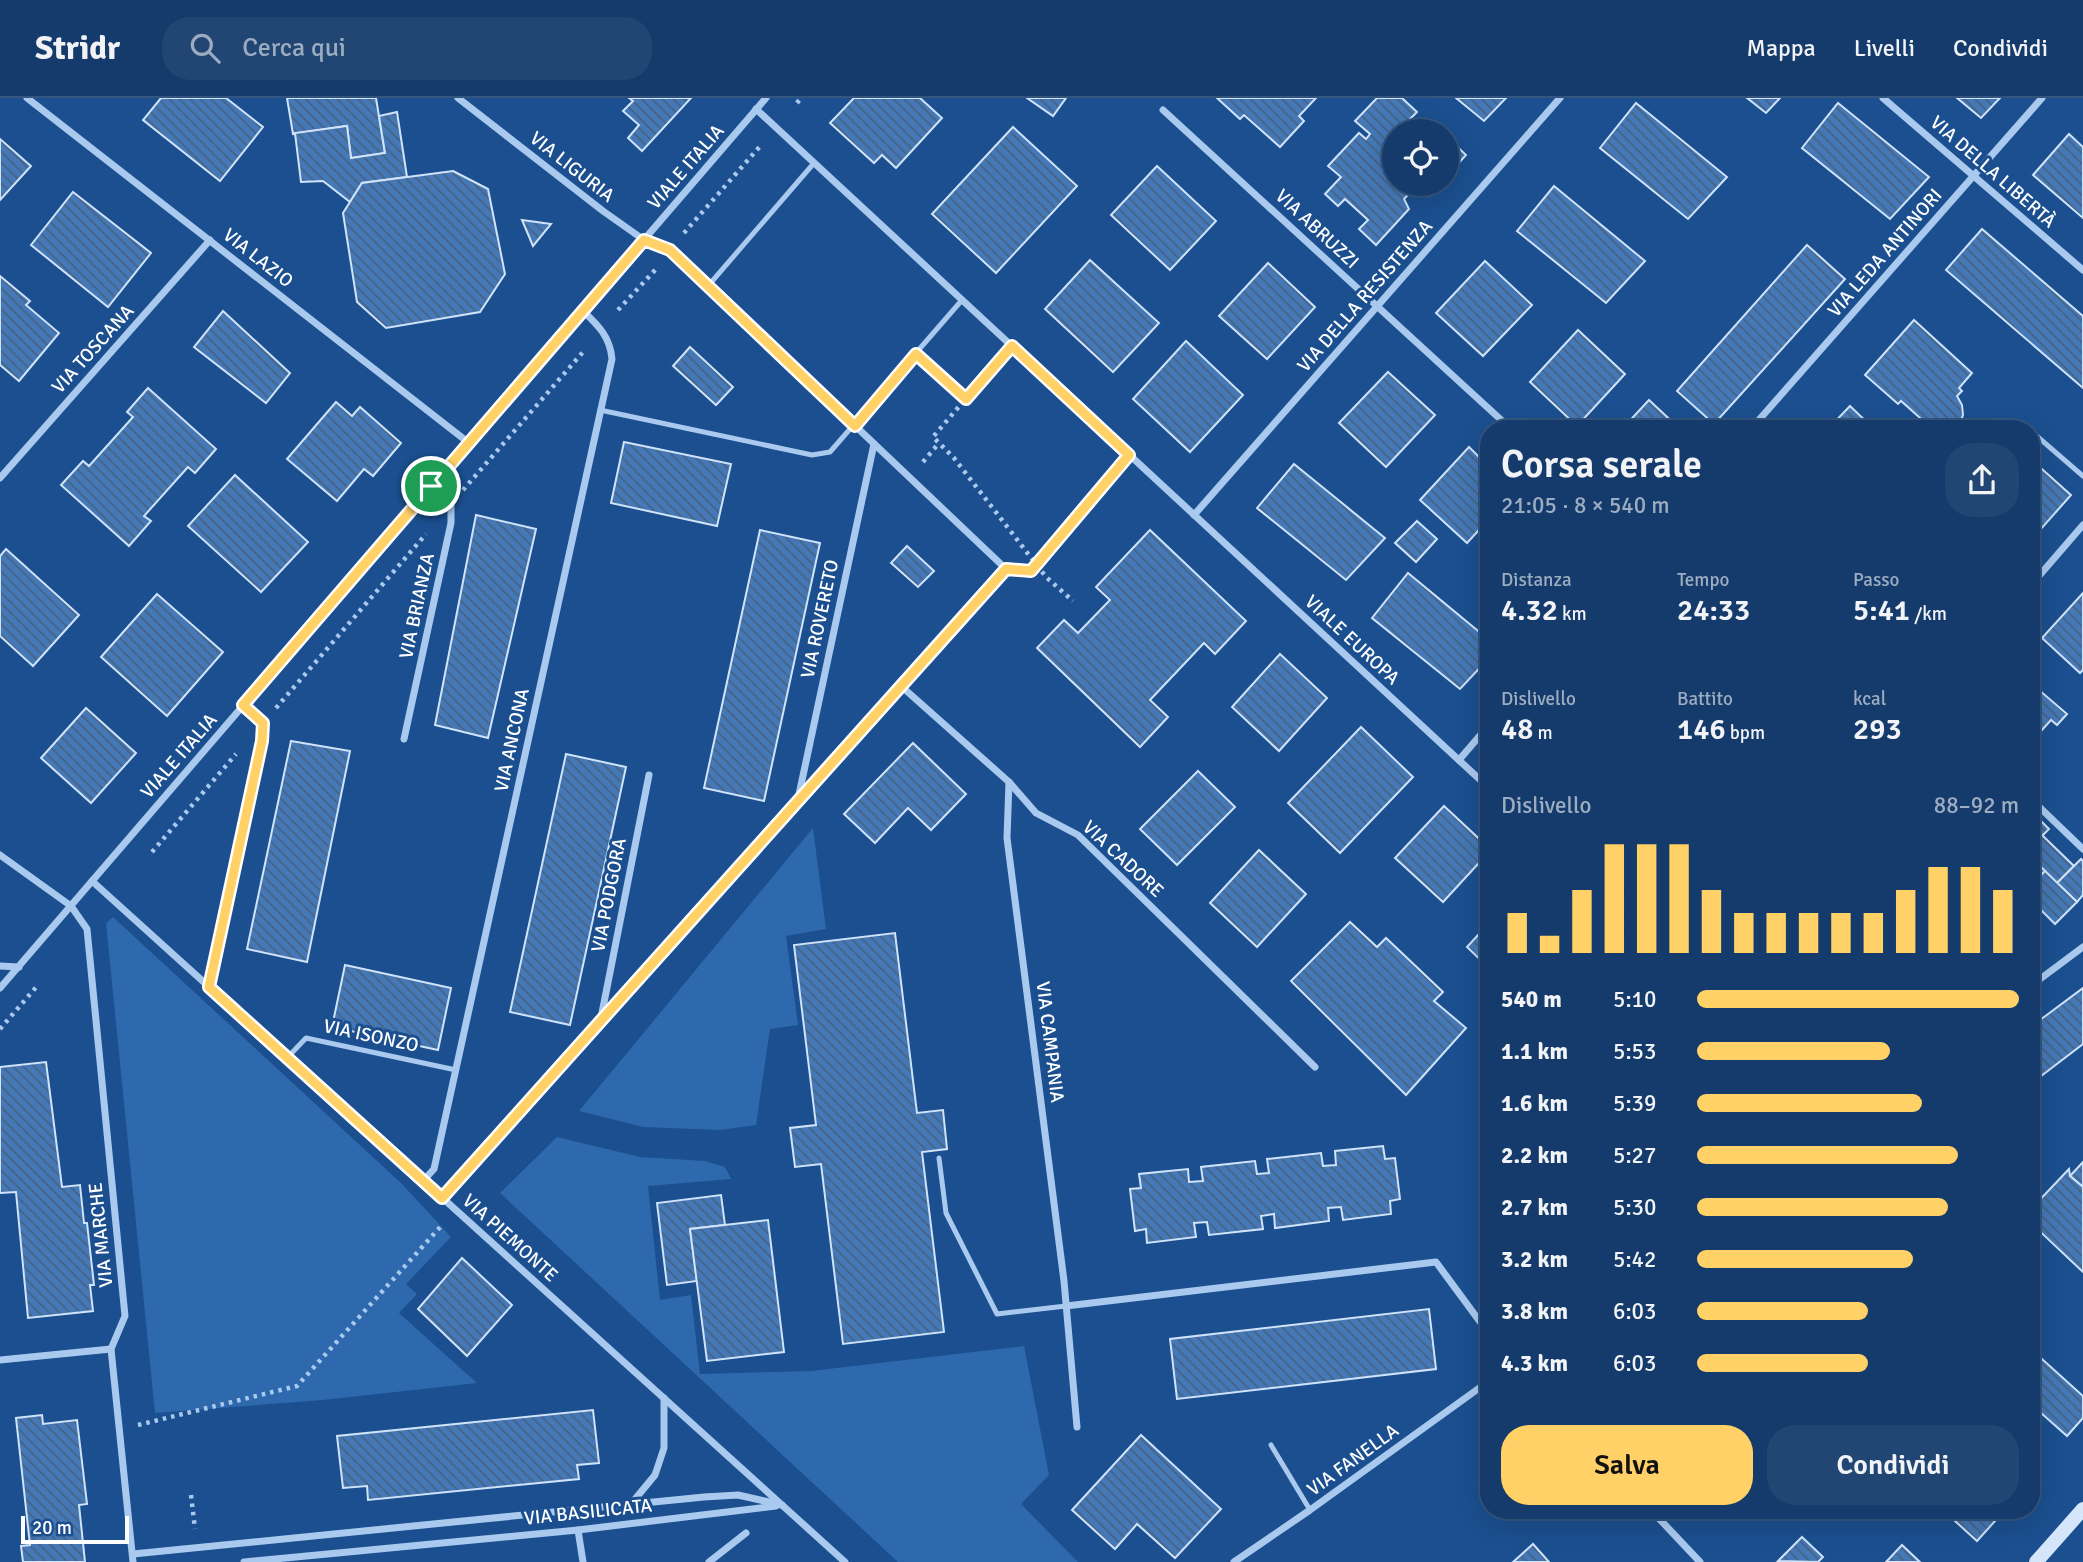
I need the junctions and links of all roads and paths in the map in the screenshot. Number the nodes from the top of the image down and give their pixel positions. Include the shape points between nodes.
1 (27, 98) edge
2 (458, 98) edge
3 (766, 98) edge
4 (1560, 98) edge
5 (1883, 98) edge
6 (2042, 98) edge
7 (756, 109) junction
8 (1163, 110) dead end
9 (764, 141) dead end
10 (814, 163) junction
11 (1973, 176) junction
12 (684, 233) dead end
13 (210, 240) junction
14 (644, 240) junction
15 (656, 267) dead end
16 (2083, 270) edge
17 (708, 286) junction
18 (962, 300) junction
19 (1377, 306) junction
20 (618, 310) dead end
21 (583, 311) junction
22 (1012, 346) junction
23 (583, 352) dead end
24 (916, 354) junction
25 (966, 399) junction
26 (600, 410) junction
27 (1501, 420) edge
28 (1759, 420) edge
29 (855, 426) junction
30 (2040, 440) edge
31 (469, 443) junction
32 (874, 444) junction
33 (1129, 455) junction
34 (2083, 476) edge
35 (0, 478) edge
36 (431, 486) junction
37 (451, 505) junction
38 (1194, 515) junction
39 (2083, 525) edge
40 (1036, 565) junction
41 (1006, 569) junction
42 (2040, 575) edge
43 (1073, 601) dead end
44 (901, 685) junction
45 (243, 705) junction
46 (263, 723) junction
47 (1480, 736) edge
48 (404, 739) dead end
49 (1459, 760) junction
50 (649, 775) dead end
51 (1480, 780) edge
52 (1009, 782) junction
53 (798, 800) junction
54 (2040, 808) edge
55 (2083, 849) edge
56 (152, 852) dead end
57 (0, 855) edge
58 (92, 881) junction
59 (71, 906) junction
60 (2083, 947) edge
61 (0, 966) edge
62 (19, 967) junction
63 (2040, 979) edge
64 (38, 985) dead end
65 (209, 987) junction
66 (0, 988) edge
67 (600, 1021) junction
68 (0, 1029) edge
69 (287, 1058) junction
70 (1315, 1067) dead end
71 (456, 1070) junction
72 (939, 1158) dead end
73 (423, 1181) junction
74 (442, 1198) junction
75 (442, 1225) dead end
76 (1066, 1306) junction
77 (1480, 1322) edge
78 (111, 1349) junction
79 (0, 1360) edge
80 (1480, 1387) edge
81 (664, 1398) junction
82 (1077, 1427) dead end
83 (120, 1430) junction
84 (1270, 1445) dead end
85 (191, 1495) dead end
86 (631, 1504) junction
87 (782, 1506) junction
88 (2083, 1509) edge
89 (1310, 1510) junction
90 (1659, 1519) edge
91 (578, 1530) junction
92 (746, 1533) dead end
93 (196, 1536) dead end
94 (133, 1558) edge
95 (244, 1562) edge
96 (583, 1562) edge
97 (709, 1562) edge
98 (845, 1562) edge
99 (1234, 1562) edge
100 (1700, 1562) edge
101 (2036, 1562) edge

1 - 13 street, VIA LAZIO
2 - 14 street, VIA LIGURIA
3 - 7 street, VIALE ITALIA
4 - 19 street, VIA DELLA RESISTENZA
5 - 11 street, VIA DELLA LIBERTÀ
6 - 11 street, VIA LEDA ANTINORI
7 - 10 street, VIALE EUROPA
7 - 14 street, VIALE ITALIA
8 - 19 street, VIA ABRUZZI
9 - 12 path
10 - 17 lane
10 - 18 street, VIALE EUROPA
11 - 16 street, VIA DELLA LIBERTÀ
11 - 28 street, VIA LEDA ANTINORI
13 - 31 street, VIA LAZIO
13 - 35 street, VIA TOSCANA
14 - 17 street, VIA LIGURIA via 670,250
14 - 21 street, VIALE ITALIA
15 - 20 path
17 - 29 street, VIA LIGURIA
18 - 22 street, VIALE EUROPA
18 - 24 lane
19 - 27 street, VIA ABRUZZI
19 - 38 street, VIA DELLA RESISTENZA
21 - 26 street, VIA ANCONA via 610,344 612,359
21 - 31 street, VIALE ITALIA
22 - 25 path
22 - 33 street, VIALE EUROPA
23 - 37 path
24 - 25 path
24 - 29 lane
25 - 40 path via 933,437
26 - 29 lane via 812,455 830,452
26 - 71 street, VIA ANCONA
29 - 32 street, VIA LIGURIA
30 - 34 lane
31 - 36 street, VIALE ITALIA
32 - 41 street, VIA LIGURIA
32 - 53 street, VIA ROVERETO
33 - 38 street, VIALE EUROPA
33 - 40 path
36 - 37 street
36 - 45 street, VIALE ITALIA
37 - 46 path
37 - 48 street, VIA BRIANZA via 452,523
38 - 49 street, VIALE EUROPA
39 - 42 street
40 - 41 path via 1031,571
40 - 43 path
41 - 44 street
44 - 52 street, VIA CADORE
44 - 53 street
45 - 46 street
45 - 58 street, VIALE ITALIA
46 - 56 path
46 - 65 street
47 - 49 street
49 - 51 street, VIALE EUROPA
50 - 67 street, VIA PODGORA
52 - 70 street, VIA CADORE via 1036,813 1078,835
52 - 76 street, VIA CAMPANIA via 1007,838
53 - 67 street
54 - 55 street
57 - 59 street
58 - 59 street, VIALE ITALIA
58 - 65 street, VIA PIEMONTE
59 - 62 street, VIALE ITALIA
59 - 78 street, VIA MARCHE via 87,929 125,1316
60 - 63 street
61 - 62 street
62 - 66 street, VIALE ITALIA
64 - 68 path
65 - 69 street, VIA PIEMONTE
67 - 74 street
69 - 71 lane, VIA ISONZO via 306,1038
69 - 73 street, VIA PIEMONTE
71 - 73 street, VIA ANCONA via 434,1169
72 - 76 lane via 946,1213 998,1314
73 - 74 street, VIA PIEMONTE
74 - 81 street, VIA PIEMONTE
75 - 83 path via 297,1386
76 - 77 street via 1436,1262
76 - 82 street, VIA CAMPANIA
78 - 79 street
78 - 83 street, VIA MARCHE
80 - 89 street, VIA FANELLA
81 - 86 street, VIA BASILICATA via 664,1448 655,1475
81 - 87 street, VIA PIEMONTE
83 - 94 street, VIA MARCHE
84 - 89 lane
85 - 93 path
86 - 87 street, VIA BASILICATA via 738,1495
86 - 94 street, VIA BASILICATA
87 - 91 street, VIA BASILICATA
87 - 98 street, VIA PIEMONTE
88 - 101 main road
89 - 99 street, VIA FANELLA
90 - 100 street
91 - 95 street, VIA BASILICATA
91 - 96 street
92 - 97 street

